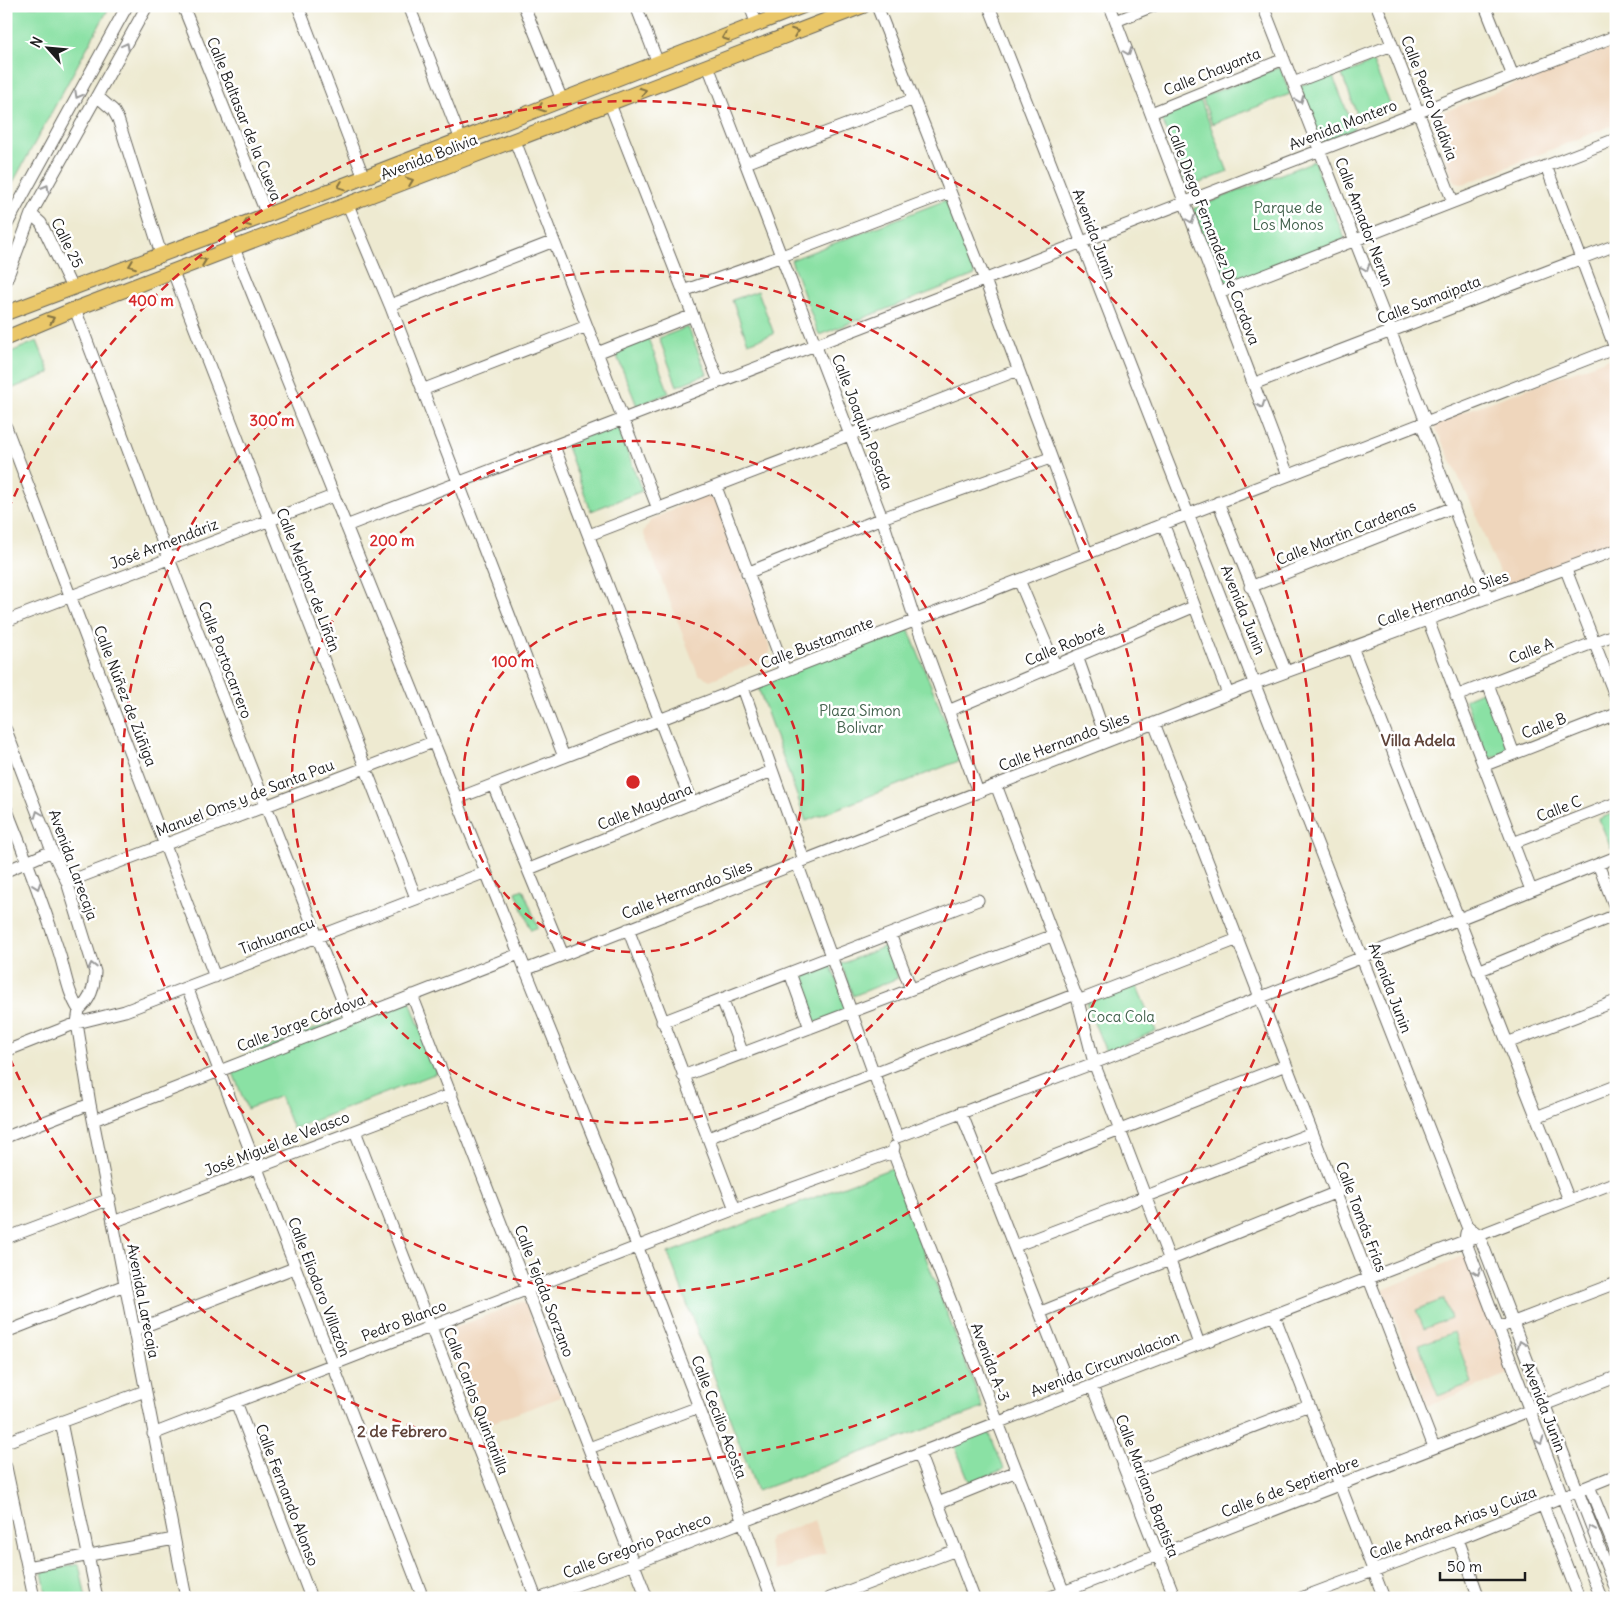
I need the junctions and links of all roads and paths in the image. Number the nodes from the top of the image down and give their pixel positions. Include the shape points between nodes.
1 (127, 6) edge
2 (147, 6) edge
3 (182, 6) edge
4 (298, 6) edge
5 (409, 6) edge
6 (524, 6) edge
7 (636, 6) edge
8 (750, 6) edge
9 (803, 6) edge
10 (863, 6) edge
11 (877, 6) edge
12 (989, 6) edge
13 (1110, 6) edge
14 (1153, 6) edge
15 (1263, 6) edge
16 (1377, 6) edge
17 (1485, 6) edge
18 (1116, 21) junction
19 (757, 24) junction
20 (1616, 36) edge
21 (1392, 44) junction
22 (1284, 59) junction
23 (658, 63) junction
24 (708, 66) junction
25 (1512, 76) junction
26 (1293, 83) junction
27 (98, 98) junction
28 (914, 99) junction
29 (562, 100) junction
30 (610, 104) junction
31 (1419, 112) junction
32 (1150, 113) junction
33 (1616, 139) edge
34 (461, 140) junction
35 (515, 141) junction
36 (1320, 150) junction
37 (746, 163) junction
38 (1546, 166) junction
39 (364, 178) junction
40 (950, 192) junction
41 (1454, 202) junction
42 (1185, 203) junction
43 (348, 205) junction
44 (31, 214) junction
45 (267, 215) junction
46 (6, 226) edge
47 (227, 230) junction
48 (1355, 240) junction
49 (554, 241) junction
50 (1081, 243) junction
51 (1616, 245) edge
52 (234, 249) junction
53 (161, 254) junction
54 (782, 256) junction
55 (1581, 258) junction
56 (173, 272) junction
57 (6, 280) edge
58 (985, 280) junction
59 (72, 288) junction
60 (683, 291) junction
61 (1219, 293) junction
62 (390, 305) junction
63 (75, 309) junction
64 (6, 314) edge
65 (693, 315) junction
66 (587, 326) junction
67 (1390, 331) junction
68 (6, 338) edge
69 (816, 345) junction
70 (1616, 348) edge
71 (597, 353) junction
72 (1018, 370) junction
73 (719, 382) junction
74 (1253, 384) junction
75 (422, 390) junction
76 (623, 420) junction
77 (1423, 422) junction
78 (6, 427) edge
79 (851, 435) junction
80 (554, 446) junction
81 (1050, 458) junction
82 (1288, 475) junction
83 (458, 483) junction
84 (716, 487) junction
85 (334, 496) junction
86 (1218, 502) junction
87 (1454, 507) junction
88 (658, 509) junction
89 (1188, 514) junction
90 (882, 518) junction
91 (269, 520) junction
92 (1163, 524) junction
93 (346, 526) junction
94 (589, 534) junction
95 (1616, 550) edge
96 (1087, 553) junction
97 (169, 559) junction
98 (1566, 570) junction
99 (747, 573) junction
100 (1019, 580) junction
101 (1250, 587) junction
102 (71, 596) junction
103 (1488, 598) junction
104 (1193, 607) junction
105 (6, 620) edge
106 (915, 620) junction
107 (1428, 620) junction
108 (1616, 634) edge
109 (1594, 643) junction
110 (1352, 648) junction
111 (1077, 656) junction
112 (1054, 665) junction
113 (786, 671) junction
114 (1286, 672) junction
115 (1256, 683) junction
116 (1488, 684) junction
117 (742, 688) junction
118 (1228, 694) junction
119 (1456, 696) junction
120 (1616, 698) edge
121 (948, 710) junction
122 (1616, 714) edge
123 (660, 720) junction
124 (1154, 723) junction
125 (6, 730) edge
126 (1107, 741) junction
127 (433, 742) junction
128 (1514, 754) junction
129 (564, 757) junction
130 (1483, 766) junction
131 (366, 768) junction
132 (772, 772) junction
133 (493, 785) junction
134 (996, 785) junction
135 (978, 792) junction
136 (456, 799) junction
137 (1616, 803) edge
138 (692, 804) junction
139 (266, 806) junction
140 (6, 808) edge
141 (1513, 843) junction
142 (165, 844) junction
143 (52, 851) junction
144 (1616, 857) edge
145 (28, 862) junction
146 (800, 862) junction
147 (1598, 864) junction
148 (530, 869) junction
149 (6, 871) edge
150 (486, 872) junction
151 (67, 882) junction
152 (1531, 890) junction
153 (416, 898) junction
154 (978, 900) dead end
155 (1616, 910) edge
156 (1616, 915) edge
157 (1457, 918) junction
158 (628, 930) junction
159 (890, 934) junction
160 (1054, 935) junction
161 (318, 937) junction
162 (1238, 939) junction
163 (519, 954) junction
164 (563, 955) junction
165 (830, 957) junction
166 (1362, 957) junction
167 (525, 970) junction
168 (1478, 971) junction
169 (790, 973) junction
170 (215, 976) junction
171 (187, 988) junction
172 (911, 989) junction
173 (412, 995) junction
174 (1077, 998) junction
175 (1261, 998) junction
176 (722, 999) junction
177 (1616, 1001) edge
178 (79, 1010) junction
179 (851, 1012) junction
180 (350, 1020) junction
181 (662, 1022) junction
182 (77, 1023) junction
183 (810, 1028) junction
184 (1507, 1043) junction
185 (6, 1051) edge
186 (743, 1054) junction
187 (1094, 1063) junction
188 (1286, 1065) junction
189 (220, 1071) junction
190 (874, 1073) junction
191 (683, 1076) junction
192 (1616, 1086) edge
193 (452, 1094) junction
194 (90, 1104) junction
195 (961, 1112) junction
196 (1536, 1117) junction
197 (94, 1120) junction
198 (1120, 1130) junction
199 (355, 1131) junction
200 (1312, 1133) junction
201 (6, 1136) edge
202 (897, 1137) junction
203 (708, 1138) junction
204 (893, 1152) junction
205 (257, 1168) junction
206 (990, 1181) junction
207 (1616, 1182) edge
208 (1337, 1192) junction
209 (1145, 1195) junction
210 (110, 1199) junction
211 (1569, 1200) junction
212 (735, 1210) junction
213 (113, 1222) junction
214 (1467, 1226) junction
215 (1478, 1235) junction
216 (6, 1238) edge
217 (1465, 1240) junction
218 (1015, 1246) junction
219 (638, 1248) junction
220 (1169, 1258) junction
221 (294, 1268) junction
222 (1368, 1278) junction
223 (1616, 1283) edge
224 (125, 1285) junction
225 (527, 1290) junction
226 (1040, 1312) junction
227 (1274, 1315) junction
228 (1514, 1322) junction
229 (432, 1327) junction
230 (1498, 1328) junction
231 (134, 1330) junction
232 (6, 1332) edge
233 (1199, 1344) junction
234 (333, 1365) junction
235 (1616, 1376) edge
236 (1092, 1386) junction
237 (145, 1391) junction
238 (1072, 1394) junction
239 (236, 1402) junction
240 (1543, 1404) junction
241 (1309, 1405) junction
242 (699, 1407) junction
243 (1529, 1410) junction
244 (62, 1422) junction
245 (998, 1422) junction
246 (153, 1434) junction
247 (6, 1442) edge
248 (1434, 1447) junction
249 (589, 1448) junction
250 (919, 1453) junction
251 (6, 1467) edge
252 (1016, 1470) junction
253 (1127, 1475) junction
254 (1616, 1475) edge
255 (1340, 1484) junction
256 (1588, 1486) junction
257 (1576, 1491) junction
258 (1562, 1497) junction
259 (938, 1503) junction
260 (1543, 1504) junction
261 (743, 1521) junction
262 (174, 1539) junction
263 (1458, 1539) junction
264 (956, 1550) junction
265 (1616, 1552) edge
266 (1158, 1555) junction
267 (88, 1556) junction
268 (634, 1564) junction
269 (27, 1567) junction
270 (1373, 1569) junction
271 (1616, 1590) edge
272 (1065, 1595) edge
273 (34, 1598) edge
274 (97, 1598) edge
275 (186, 1598) edge
276 (310, 1598) edge
277 (423, 1598) edge
278 (536, 1598) edge
279 (540, 1598) edge
280 (647, 1598) edge
281 (772, 1598) edge
282 (830, 1598) edge
283 (974, 1598) edge
284 (1048, 1598) edge
285 (1175, 1598) edge
286 (1301, 1598) edge
287 (1384, 1598) edge
288 (1480, 1598) edge
289 (1579, 1598) edge
290 (1601, 1598) edge

1 -> 46 street
27 -> 2 street
3 - 45 street, Calle Baltasar de la Cueva
4 - 39 street
5 - 34 street
6 - 29 street
7 - 23 street
8 - 19 street
9 - 19 main road, Avenida Bolivia
24 -> 10 main road, Avenida Bolivia
11 - 28 street
12 - 50 street, Avenida Junin
13 - 18 street, Calle Diego Fernandez De Cordova
14 - 18 street
15 - 22 street, Calle Amador Nerun
16 - 21 street, Calle Pedro Valdivia
17 - 25 street
18 -> 32 street, Calle Diego Fernandez De Cordova
19 -> 23 main road, Avenida Bolivia
20 - 25 street, Avenida Montero
21 - 26 street
21 - 31 street, Calle Pedro Valdivia
22 - 26 street, Calle Amador Nerun
22 - 32 street, Calle Chayanta
23 - 29 main road, Avenida Bolivia
30 -> 24 main road, Avenida Bolivia
24 - 37 street, Calle Joaquin Posada
25 - 31 street, Avenida Montero
26 -> 36 street, Calle Amador Nerun
44 -> 27 street
27 - 53 street via 113,110 118,119
28 - 37 street
28 - 40 street
29 -> 34 main road, Avenida Bolivia
30 - 35 main road, Avenida Bolivia
30 - 60 street
31 - 36 street, Avenida Montero
31 - 41 street, Calle Pedro Valdivia
32 - 42 street, Calle Diego Fernandez De Cordova
33 - 38 street
34 - 39 main road, Avenida Bolivia
43 -> 35 main road, Avenida Bolivia
35 - 49 street
36 - 42 street, Avenida Montero
36 - 48 street, Calle Amador Nerun
37 - 54 street, Calle Joaquin Posada
38 - 41 street
38 - 55 street
39 -> 45 main road, Avenida Bolivia
40 - 54 street
40 - 58 street
41 - 48 street
42 - 50 street, Avenida Montero
42 -> 61 street, Calle Diego Fernandez De Cordova
43 - 52 main road, Avenida Bolivia
43 - 62 street
44 - 57 street
44 - 59 street, Calle 25 via 41,223
45 -> 47 main road, Avenida Bolivia
47 - 52 street
47 - 53 main road, Avenida Bolivia
48 - 61 street
48 -> 67 street, Calle Amador Nerun
49 - 62 street
49 - 66 street
50 - 58 street, Avenida Montero
50 - 89 street, Avenida Junin
51 - 55 street, Calle Samaipata
56 -> 52 main road, Avenida Bolivia
52 - 85 street, Calle Cecilio Acosta
53 -> 59 main road, Avenida Bolivia
54 - 60 street
54 - 69 street, Calle Joaquin Posada
55 - 67 street, Calle Samaipata
55 - 70 street
56 - 63 main road, Avenida Bolivia
56 - 91 street, Calle Melchor de Liñán
58 - 69 street, Avenida Montero
58 - 72 street
59 - 64 main road, Avenida Bolivia
60 - 65 street
61 - 74 street, Calle Diego Fernandez De Cordova
62 - 75 street
68 -> 63 main road, Avenida Bolivia
63 - 97 street, Calle Portocarrero
65 - 71 street
65 - 73 street
66 - 71 street
66 - 75 street
67 - 74 street, Calle Samaipata
67 - 77 street, Calle Amador Nerun
69 - 73 street, Avenida Montero
69 - 79 street, Calle Joaquin Posada
70 - 77 street, Calle Bustamante
71 - 76 street
72 - 79 street
72 - 81 street
73 - 76 street, Avenida Montero
74 -> 82 street, Calle Diego Fernandez De Cordova
75 - 83 street
76 - 80 street, Avenida Montero
76 - 88 street
77 - 82 street, Calle Bustamante
77 - 87 street, Calle Amador Nerun
78 - 102 street, Calle Núñez de Zúñiga
79 - 84 street
79 - 90 street, Calle Joaquin Posada
80 - 83 street, Avenida Montero
80 - 94 street
81 - 90 street
81 - 96 street
82 - 86 street, Calle Bustamante
83 - 93 street, Avenida Montero
83 - 129 street
84 - 88 street
84 - 99 street
85 - 91 street, José Armendáriz
85 - 93 street, Calle Cecilio Acosta
86 - 89 street, Calle Bustamante
86 - 101 street, Avenida Junin
87 - 101 street, Calle Martin Cardenas
87 - 103 street, Calle Amador Nerun
88 - 94 street
89 - 92 street, Calle Bustamante
89 - 115 street, Avenida Junin
90 - 99 street
90 - 106 street, Calle Joaquin Posada
91 - 97 street, José Armendáriz
91 - 131 street, Calle Melchor de Liñán
92 - 96 street, Calle Bustamante
92 - 104 street
93 - 127 street, Calle Cecilio Acosta
94 - 123 street
95 - 98 street, Calle Hernando Siles
96 - 100 street, Calle Bustamante
97 - 102 street, José Armendáriz
97 - 139 street, Calle Portocarrero
98 - 103 street, Calle Hernando Siles
98 - 109 street
99 - 113 street
100 - 106 street, Calle Bustamante
100 - 112 street
101 - 114 street, Avenida Junin
102 - 105 street, José Armendáriz
102 - 142 street, Calle Núñez de Zúñiga
103 - 107 street, Calle Hernando Siles
104 - 111 street, Calle Roboré
104 - 118 street
106 - 113 street, Calle Bustamante
106 - 121 street, Calle Joaquin Posada
107 - 110 street, Calle Hernando Siles
107 - 119 street
108 - 109 street, Calle A
109 - 116 street, Calle A
109 - 120 street
110 - 114 street, Calle Hernando Siles
110 - 157 street
111 - 112 street, Calle Roboré
111 - 126 street
112 - 121 street, Calle Roboré
113 - 117 street, Calle Bustamante
114 - 115 street, Calle Hernando Siles
115 - 118 street, Calle Hernando Siles
115 - 166 street, Avenida Junin
116 - 119 street, Calle A
116 - 128 street
117 - 123 street, Calle Bustamante
117 - 132 street
118 - 124 street, Calle Hernando Siles
119 - 130 street
121 - 135 street, Calle Joaquin Posada
122 - 128 street, Calle B
123 - 129 street, Calle Bustamante
123 - 138 street
124 - 126 street, Calle Hernando Siles
124 - 162 street, Calle Tomás Frías
143 -> 125 street, Avenida Larecaja
126 - 134 street, Calle Hernando Siles
127 - 131 street, Manuel Oms y de Santa Pau
127 - 136 street, Calle Cecilio Acosta
128 - 130 street, Calle B
129 - 133 street, Calle Bustamante
130 - 141 street
131 - 139 street, Manuel Oms y de Santa Pau
131 - 153 street, Calle Melchor de Liñán
132 - 138 street, Calle Maydana
132 - 146 street
133 - 136 street, Calle Bustamante
133 - 148 street
134 - 135 street, Calle Hernando Siles
134 - 160 street
135 - 146 street, Calle Hernando Siles
136 - 150 street, Calle Cecilio Acosta
137 - 141 street, Calle C
138 - 148 street, Calle Maydana
139 - 142 street, Manuel Oms y de Santa Pau
139 - 161 street, Calle Portocarrero
140 - 145 street
141 - 152 street
142 - 151 street, Manuel Oms y de Santa Pau
142 - 170 street, Calle Núñez de Zúñiga
143 - 145 street
143 - 151 street, Avenida Larecaja
144 - 147 street
145 - 149 street
145 -> 178 street via 65,970 71,998
146 - 158 street, Calle Hernando Siles
146 - 165 street
147 - 152 street
147 - 155 street
148 - 164 street
150 - 153 street, Tiahuanacu
150 - 163 street, Calle Cecilio Acosta
178 -> 151 street, Avenida Larecaja via 89,1001 94,972
152 - 157 street
153 - 161 street, Tiahuanacu
154 - 159 street
156 - 168 street
157 - 166 street
157 - 168 street
158 - 164 street, Calle Hernando Siles
158 - 181 street
159 - 165 street
159 - 172 street
160 - 172 street
160 - 174 street
161 - 170 street, Tiahuanacu
161 - 180 street, Calle Portocarrero
162 - 174 street
162 - 175 street, Calle Tomás Frías
163 - 167 street, Calle Cecilio Acosta
163 - 173 street, Calle Jorge Córdova
164 - 167 street, Calle Hernando Siles
165 - 169 street
165 - 179 street
166 - 175 street
166 - 214 street, Avenida Junin
167 - 219 street, Calle Cecilio Acosta
168 - 184 street
169 - 176 street
169 - 183 street
170 - 171 street, Tiahuanacu
171 - 182 street, Tiahuanacu via 125,1011
171 - 189 street, Calle Eliodoro Villazón
172 - 179 street
173 - 180 street, Calle Jorge Córdova
173 - 193 street, Calle Tejada Sorzano
174 - 187 street
174 - 190 street
175 - 187 street
175 - 188 street, Calle Tomás Frías
176 - 181 street
176 - 186 street
177 - 184 street
178 - 182 street, Avenida Larecaja
179 - 183 street
179 - 190 street
180 - 189 street, Calle Jorge Córdova
181 - 191 street
182 - 185 street, Tiahuanacu
182 - 194 street, Avenida Larecaja
183 - 186 street
184 - 196 street
186 - 191 street
187 - 195 street
187 - 198 street
188 - 198 street
188 - 200 street, Calle Tomás Frías
189 - 197 street, Calle Jorge Córdova
189 - 205 street, Calle Eliodoro Villazón
190 - 202 street
190 - 203 street
191 - 203 street
192 - 196 street
193 - 199 street, José Miguel de Velasco
193 - 225 street, Calle Tejada Sorzano
194 - 197 street, Avenida Larecaja
194 - 201 street
195 - 202 street
195 - 206 street
196 - 211 street
197 - 210 street, Avenida Larecaja
198 - 206 street
198 - 209 street
199 - 205 street, José Miguel de Velasco
199 - 229 street, Calle Carlos Quintanilla
200 - 208 street, Calle Tomás Frías
200 - 209 street
202 - 204 street
203 - 212 street
204 - 212 street, Pedro Blanco
204 - 245 street, Avenida A-3
205 - 213 street, José Miguel de Velasco
205 - 221 street, Calle Eliodoro Villazón
206 - 218 street
207 - 211 street, Avenida Circunvalacion
208 - 220 street
208 - 222 street, Calle Tomás Frías
209 - 218 street
209 - 220 street
210 - 213 street, Avenida Larecaja
210 - 216 street
211 - 215 street, Avenida Circunvalacion
212 - 219 street, Pedro Blanco
213 - 224 street, Avenida Larecaja
214 - 215 street, Avenida Junin
214 - 217 street, Avenida Junin
215 - 217 street, Avenida Circunvalacion
215 - 228 street, Avenida Junin
217 - 222 street, Avenida Circunvalacion
217 -> 230 street, Avenida Junin
218 - 226 street
219 - 225 street, Pedro Blanco
219 - 242 street, Calle Cecilio Acosta
220 - 226 street
220 - 233 street
221 - 231 street
221 - 234 street, Calle Eliodoro Villazón
222 - 227 street, Avenida Circunvalacion
222 - 248 street, Calle Tomás Frías
223 - 228 street
224 - 231 street, Avenida Larecaja
224 - 232 street
225 - 229 street, Pedro Blanco
225 - 249 street, Calle Tejada Sorzano
226 - 238 street
227 - 233 street, Avenida Circunvalacion
227 - 241 street
228 - 230 street
240 -> 228 street, Avenida Junin
229 - 234 street, Pedro Blanco
229 - 278 street, Calle Carlos Quintanilla
230 - 243 street, Avenida Junin
231 - 237 street, Avenida Larecaja
233 - 236 street, Avenida Circunvalacion
234 - 239 street, Pedro Blanco
234 - 277 street, Calle Eliodoro Villazón
235 - 240 street, Calle 6 de Septiembre
236 - 238 street, Avenida Circunvalacion
236 - 253 street, Calle Mariano Baptista
237 - 244 street
237 - 246 street, Avenida Larecaja
238 - 245 street, Avenida Circunvalacion
239 - 246 street, Pedro Blanco
239 - 276 street, Calle Fernando Alonso
240 - 243 street, Calle 6 de Septiembre
240 - 257 street, Avenida Junin
241 - 253 street
241 - 255 street
242 - 249 street
242 - 261 street, Calle Cecilio Acosta
243 - 248 street, Calle 6 de Septiembre
243 -> 258 street, Avenida Junin
244 - 247 street
244 - 267 street
245 - 250 street, Avenida Circunvalacion
245 - 252 street, Avenida A-3
246 - 262 street, Avenida Larecaja
248 - 255 street, Calle 6 de Septiembre
249 - 268 street, Calle Tejada Sorzano
250 - 259 street
250 - 261 street, Avenida Circunvalacion
251 - 269 street
252 - 259 street
252 - 272 street, Avenida A-3
253 - 266 street, Calle Mariano Baptista
254 - 256 street, Calle Andrea Arias y Cuiza
255 - 266 street, Calle 6 de Septiembre
255 - 270 street
256 - 257 street, Calle Andrea Arias y Cuiza
256 - 265 street
257 - 258 street, Calle Andrea Arias y Cuiza
271 -> 257 street, Avenida Junin
258 - 260 street, Calle Andrea Arias y Cuiza
258 - 290 street, Avenida Junin
259 - 264 street
260 - 263 street, Calle Andrea Arias y Cuiza
260 - 289 street
261 - 268 street, Calle Gregorio Pacheco
261 - 281 street, Calle Cecilio Acosta
262 - 267 street
262 - 275 street, Avenida Larecaja
263 - 270 street, Calle Andrea Arias y Cuiza
263 - 288 street
264 - 282 street
264 - 283 street
266 - 272 street, Calle 6 de Septiembre
266 - 285 street, Calle Mariano Baptista
267 - 269 street
267 - 274 street
268 - 279 street, Calle Gregorio Pacheco
268 - 280 street, Calle Tejada Sorzano
269 - 273 street
270 - 286 street, Calle Andrea Arias y Cuiza
270 - 287 street
272 - 284 street, Calle 6 de Septiembre

